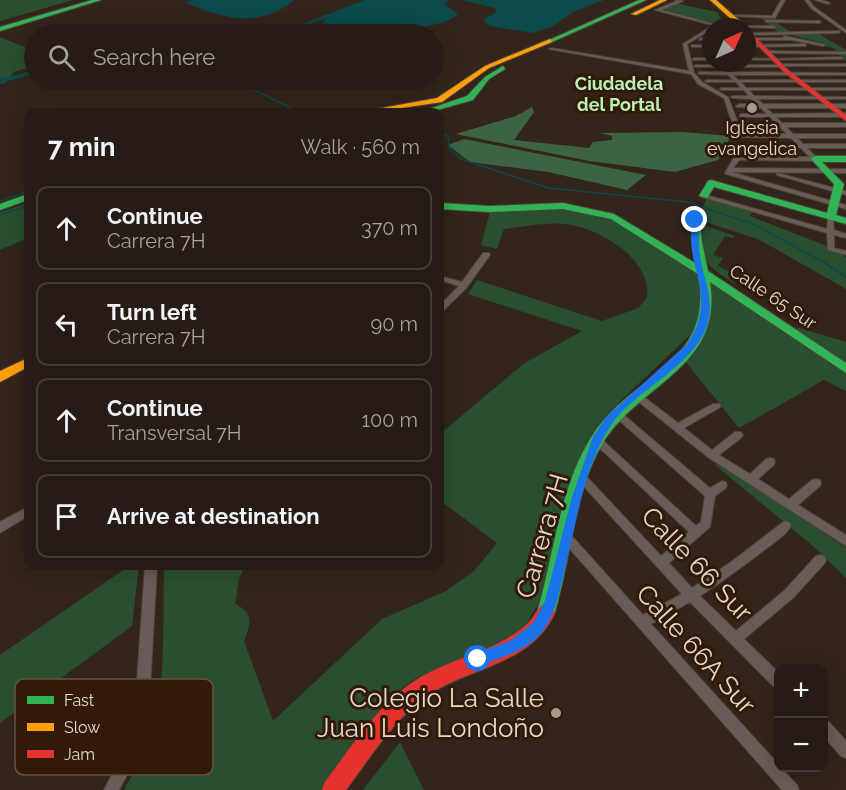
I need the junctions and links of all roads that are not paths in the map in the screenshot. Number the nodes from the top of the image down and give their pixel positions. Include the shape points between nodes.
1 (77, 0) edge
2 (98, 0) edge
3 (676, 0) edge
4 (713, 0) edge
5 (783, 0) edge
6 (805, 0) edge
7 (817, 0) edge
8 (828, 3) dead end
9 (653, 4) edge
10 (773, 17) junction
11 (810, 17) dead end
12 (702, 22) edge
13 (819, 22) dead end
14 (0, 23) edge
15 (830, 27) dead end
16 (0, 29) edge
17 (846, 32) edge
18 (702, 33) edge
19 (839, 33) dead end
20 (795, 39) junction
21 (692, 46) dead end
22 (702, 46) edge
23 (551, 49) junction
24 (694, 52) dead end
25 (702, 52) edge
26 (767, 52) edge
27 (846, 53) edge
28 (841, 58) dead end
29 (694, 59) dead end
30 (702, 59) edge
31 (846, 65) edge
32 (696, 66) dead end
33 (702, 66) edge
34 (692, 73) junction
35 (729, 73) junction
36 (700, 74) dead end
37 (844, 74) edge
38 (846, 80) edge
39 (707, 81) dead end
40 (736, 81) junction
41 (722, 89) dead end
42 (745, 89) junction
43 (846, 89) edge
44 (733, 97) dead end
45 (754, 97) junction
46 (846, 98) edge
47 (739, 106) dead end
48 (764, 106) junction
49 (389, 108) edge
50 (432, 108) edge
51 (742, 116) dead end
52 (773, 116) junction
53 (845, 116) edge
54 (744, 125) dead end
55 (783, 125) junction
56 (730, 134) dead end
57 (738, 136) dead end
58 (793, 136) junction
59 (846, 136) edge
60 (732, 146) dead end
61 (803, 146) junction
62 (846, 146) edge
63 (815, 159) junction
64 (846, 159) edge
65 (768, 170) junction
66 (826, 171) junction
67 (846, 171) edge
68 (730, 172) junction
69 (704, 196) joint
70 (840, 197) edge
71 (24, 199) edge
72 (444, 206) edge
73 (0, 207) edge
74 (696, 215) dead end
75 (846, 221) edge
76 (831, 232) junction
77 (846, 236) edge
78 (846, 253) edge
79 (486, 255) dead end
80 (700, 270) junction
81 (444, 279) edge
82 (464, 285) junction
83 (444, 305) edge
84 (24, 364) edge
85 (846, 369) edge
86 (0, 376) edge
87 (637, 396) junction
88 (716, 406) dead end
89 (616, 413) junction
90 (676, 428) junction
91 (738, 435) dead end
92 (596, 440) junction
93 (711, 454) junction
94 (770, 462) dead end
95 (751, 479) junction
96 (583, 480) junction
97 (816, 483) dead end
98 (722, 485) dead end
99 (710, 494) junction
100 (791, 504) junction
101 (24, 513) edge
102 (786, 525) dead end
103 (0, 528) edge
104 (697, 533) junction
105 (843, 534) edge
106 (566, 537) junction
107 (820, 560) dead end
108 (662, 562) junction
109 (151, 570) edge
110 (692, 596) junction
111 (642, 622) junction
112 (735, 639) junction
113 (774, 677) edge
114 (144, 679) edge
115 (828, 732) edge
116 (846, 751) edge
117 (119, 775) edge
118 (111, 790) edge
119 (333, 790) edge
120 (792, 790) edge

1 - 14 main road
2 - 16 main road
3 - 9 street via 681,1
4 - 26 main road
5 - 10 street
6 - 17 street
7 - 8 street
9 - 12 street
9 - 23 main road
9 - 49 main road via 483,68 438,100
10 - 11 street
10 - 26 street
13 - 26 street
15 - 26 street
18 - 34 street via 685,44
19 - 26 street
20 - 26 street
20 - 26 street
20 - 26 street via 823,45
21 - 22 street
23 - 34 street
23 - 50 main road via 494,73 465,100
24 - 25 street
26 - 27 street
26 - 28 street
26 - 31 street
26 - 35 street
26 - 37 street
26 - 38 street
26 - 40 street
26 - 42 street
26 - 43 street
26 - 45 street
26 - 46 street
26 - 48 street
26 - 53 main road
29 - 30 street
32 - 33 street
34 - 56 street via 700,83 726,97 735,123
35 - 36 street
35 - 40 street
37 - 38 street
39 - 40 street
40 - 42 street
41 - 42 street
42 - 45 street
44 - 45 street
45 - 48 street
47 - 48 street
48 - 52 street
51 - 52 street
52 - 53 street
52 - 55 street
53 - 55 street
54 - 55 street
55 - 58 street
57 - 58 street
58 - 59 street
58 - 61 street
60 - 61 street
61 - 62 street
61 - 63 street
63 - 64 main road
63 - 66 main road
63 - 68 street via 736,159
65 - 66 street
65 - 68 street
65 - 70 street
66 - 67 street
66 - 70 main road
68 - 70 street
69 - 70 main road via 711,183
69 - 76 street
70 - 75 main road
70 - 76 street
71 - 73 main road
72 - 80 main road, Calle 65 Sur via 563,206 596,211 622,221
74 - 80 main road, Carrera 7H
76 - 77 street
76 - 78 street via 830,249
79 - 82 street
80 - 85 main road, Calle 65 Sur
80 - 87 main road, Carrera 7H via 707,309 702,329 690,346
81 - 82 street
82 - 83 street
84 - 86 main road
87 - 89 main road, Carrera 7H
87 - 90 street
88 - 90 street
89 - 92 main road, Carrera 7H
89 - 99 street
90 - 93 street
91 - 93 street
92 - 96 main road, Carrera 7H
92 - 104 street
93 - 95 street
94 - 95 street
95 - 100 street
96 - 106 main road, Carrera 7H
96 - 108 street, Calle 66 Sur
97 - 100 street
98 - 99 street
99 - 104 street via 708,518
100 - 105 street
101 - 103 street
102 - 110 street via 745,561
104 - 108 street
106 - 111 street, Calle 66A Sur
106 - 119 main road, Carrera 7H via 551,602 537,628 514,646 450,670 411,696 388,719
107 - 112 street via 789,594
108 - 110 street, Calle 66 Sur
109 - 114 street
110 - 111 street
110 - 112 street, Calle 66 Sur
111 - 120 street, Calle 66A Sur
112 - 113 street, Calle 66 Sur
115 - 116 street
117 - 118 street

